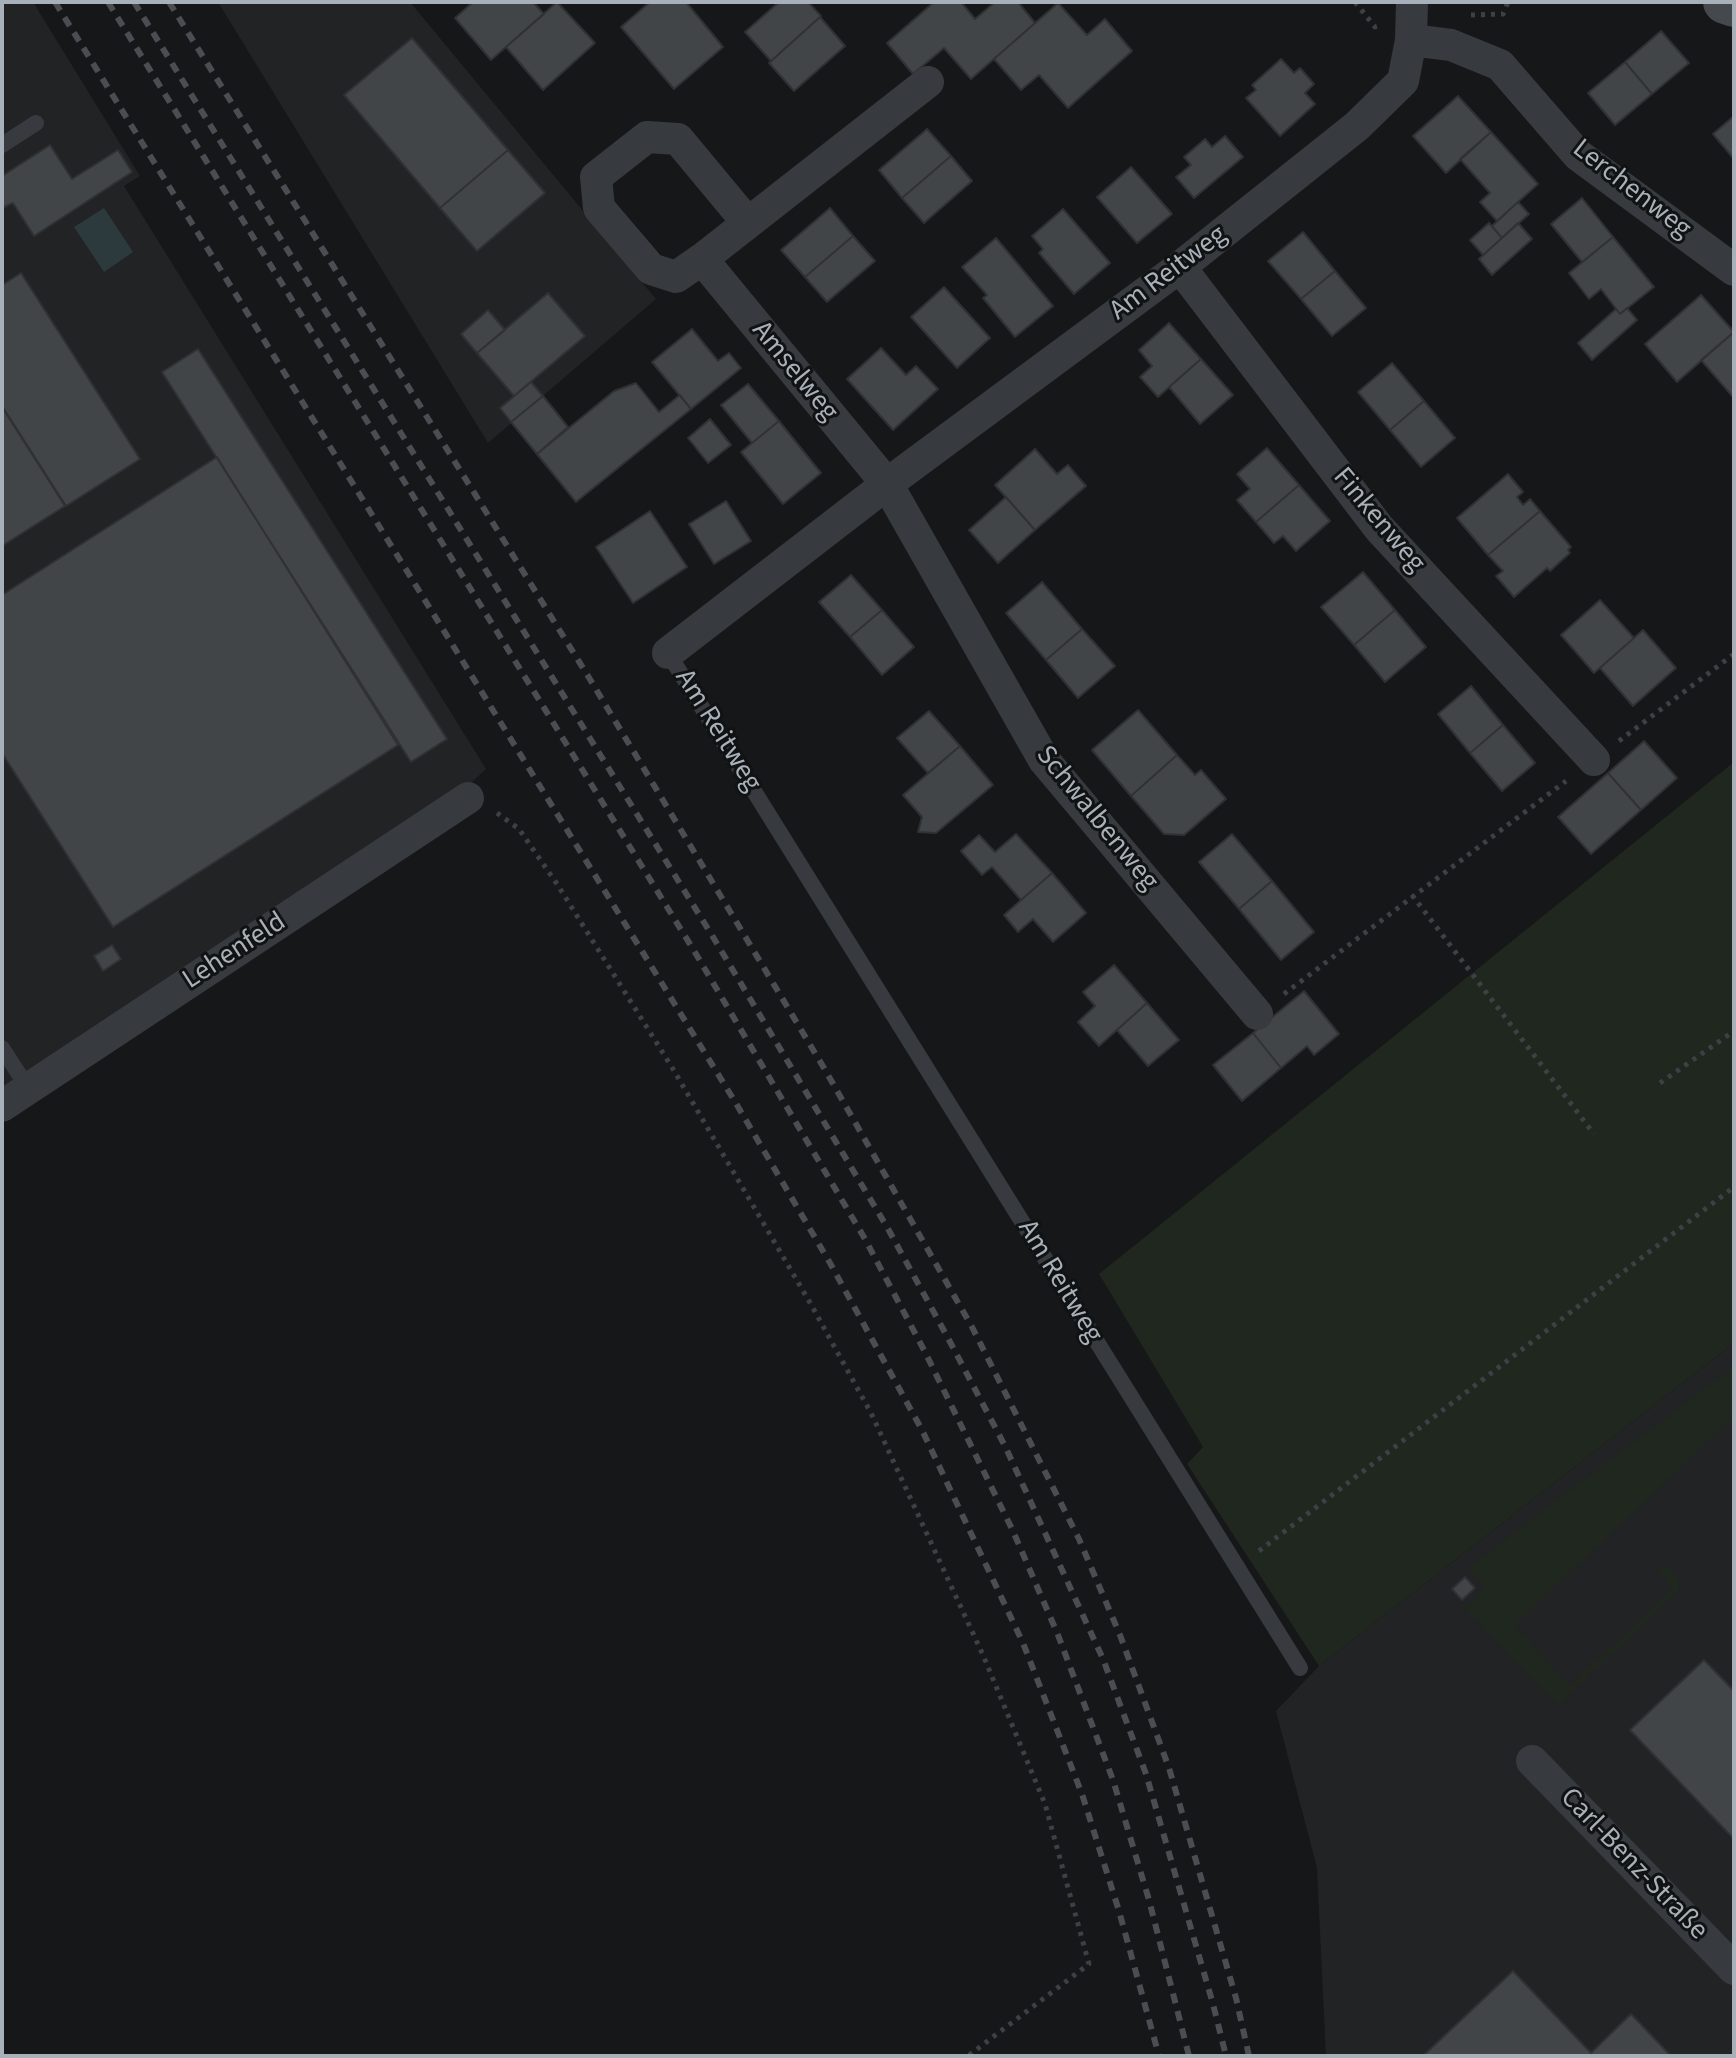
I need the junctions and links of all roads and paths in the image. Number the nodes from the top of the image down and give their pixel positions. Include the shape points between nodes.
1 (1412, 2) edge
2 (1725, 2) edge
3 (1734, 5) edge
4 (1411, 40) junction
5 (928, 82) dead end
6 (36, 123) dead end
7 (2, 145) edge
8 (747, 222) junction
9 (702, 259) junction
10 (1180, 267) junction
11 (1734, 270) edge
12 (887, 484) junction
13 (668, 653) joint
14 (1734, 654) edge
15 (1594, 760) junction
16 (468, 798) joint
17 (1412, 895) junction
18 (1257, 1014) joint
19 (1734, 1031) edge
20 (2, 1048) edge
21 (1660, 1083) dead end
22 (15, 1097) edge
23 (1594, 1134) dead end
24 (1734, 1187) edge
25 (1236, 1568) junction
26 (1300, 1668) dead end
27 (1532, 1761) dead end
28 (1734, 1969) edge
29 (968, 2056) edge

1 - 4 street, Am Reitweg
2 - 3 main road
4 - 10 street, Am Reitweg via 1403,81 1357,126
4 - 11 street, Lerchenweg via 1451,45 1500,65 1578,155
5 - 8 street
6 - 7 lane
8 - 9 street
8 - 9 street via 678,139 647,137 596,177 599,208 651,269 676,277
9 - 12 street, Amselweg
10 - 12 street, Am Reitweg
10 - 15 street, Finkenweg via 1379,528
12 - 13 street, Am Reitweg
12 - 18 street, Schwalbenweg via 1044,760
13 - 25 lane, Am Reitweg
14 - 15 path
15 - 17 path
16 - 22 street, Lehenfeld
16 - 29 path via 519,829 557,884 802,1288 871,1413 1045,1804 1089,1964
17 - 18 path
17 - 23 path
19 - 21 path
20 - 22 lane
24 - 25 path
25 - 26 lane, Am Reitweg
27 - 28 street, Carl-Benz-Straße

